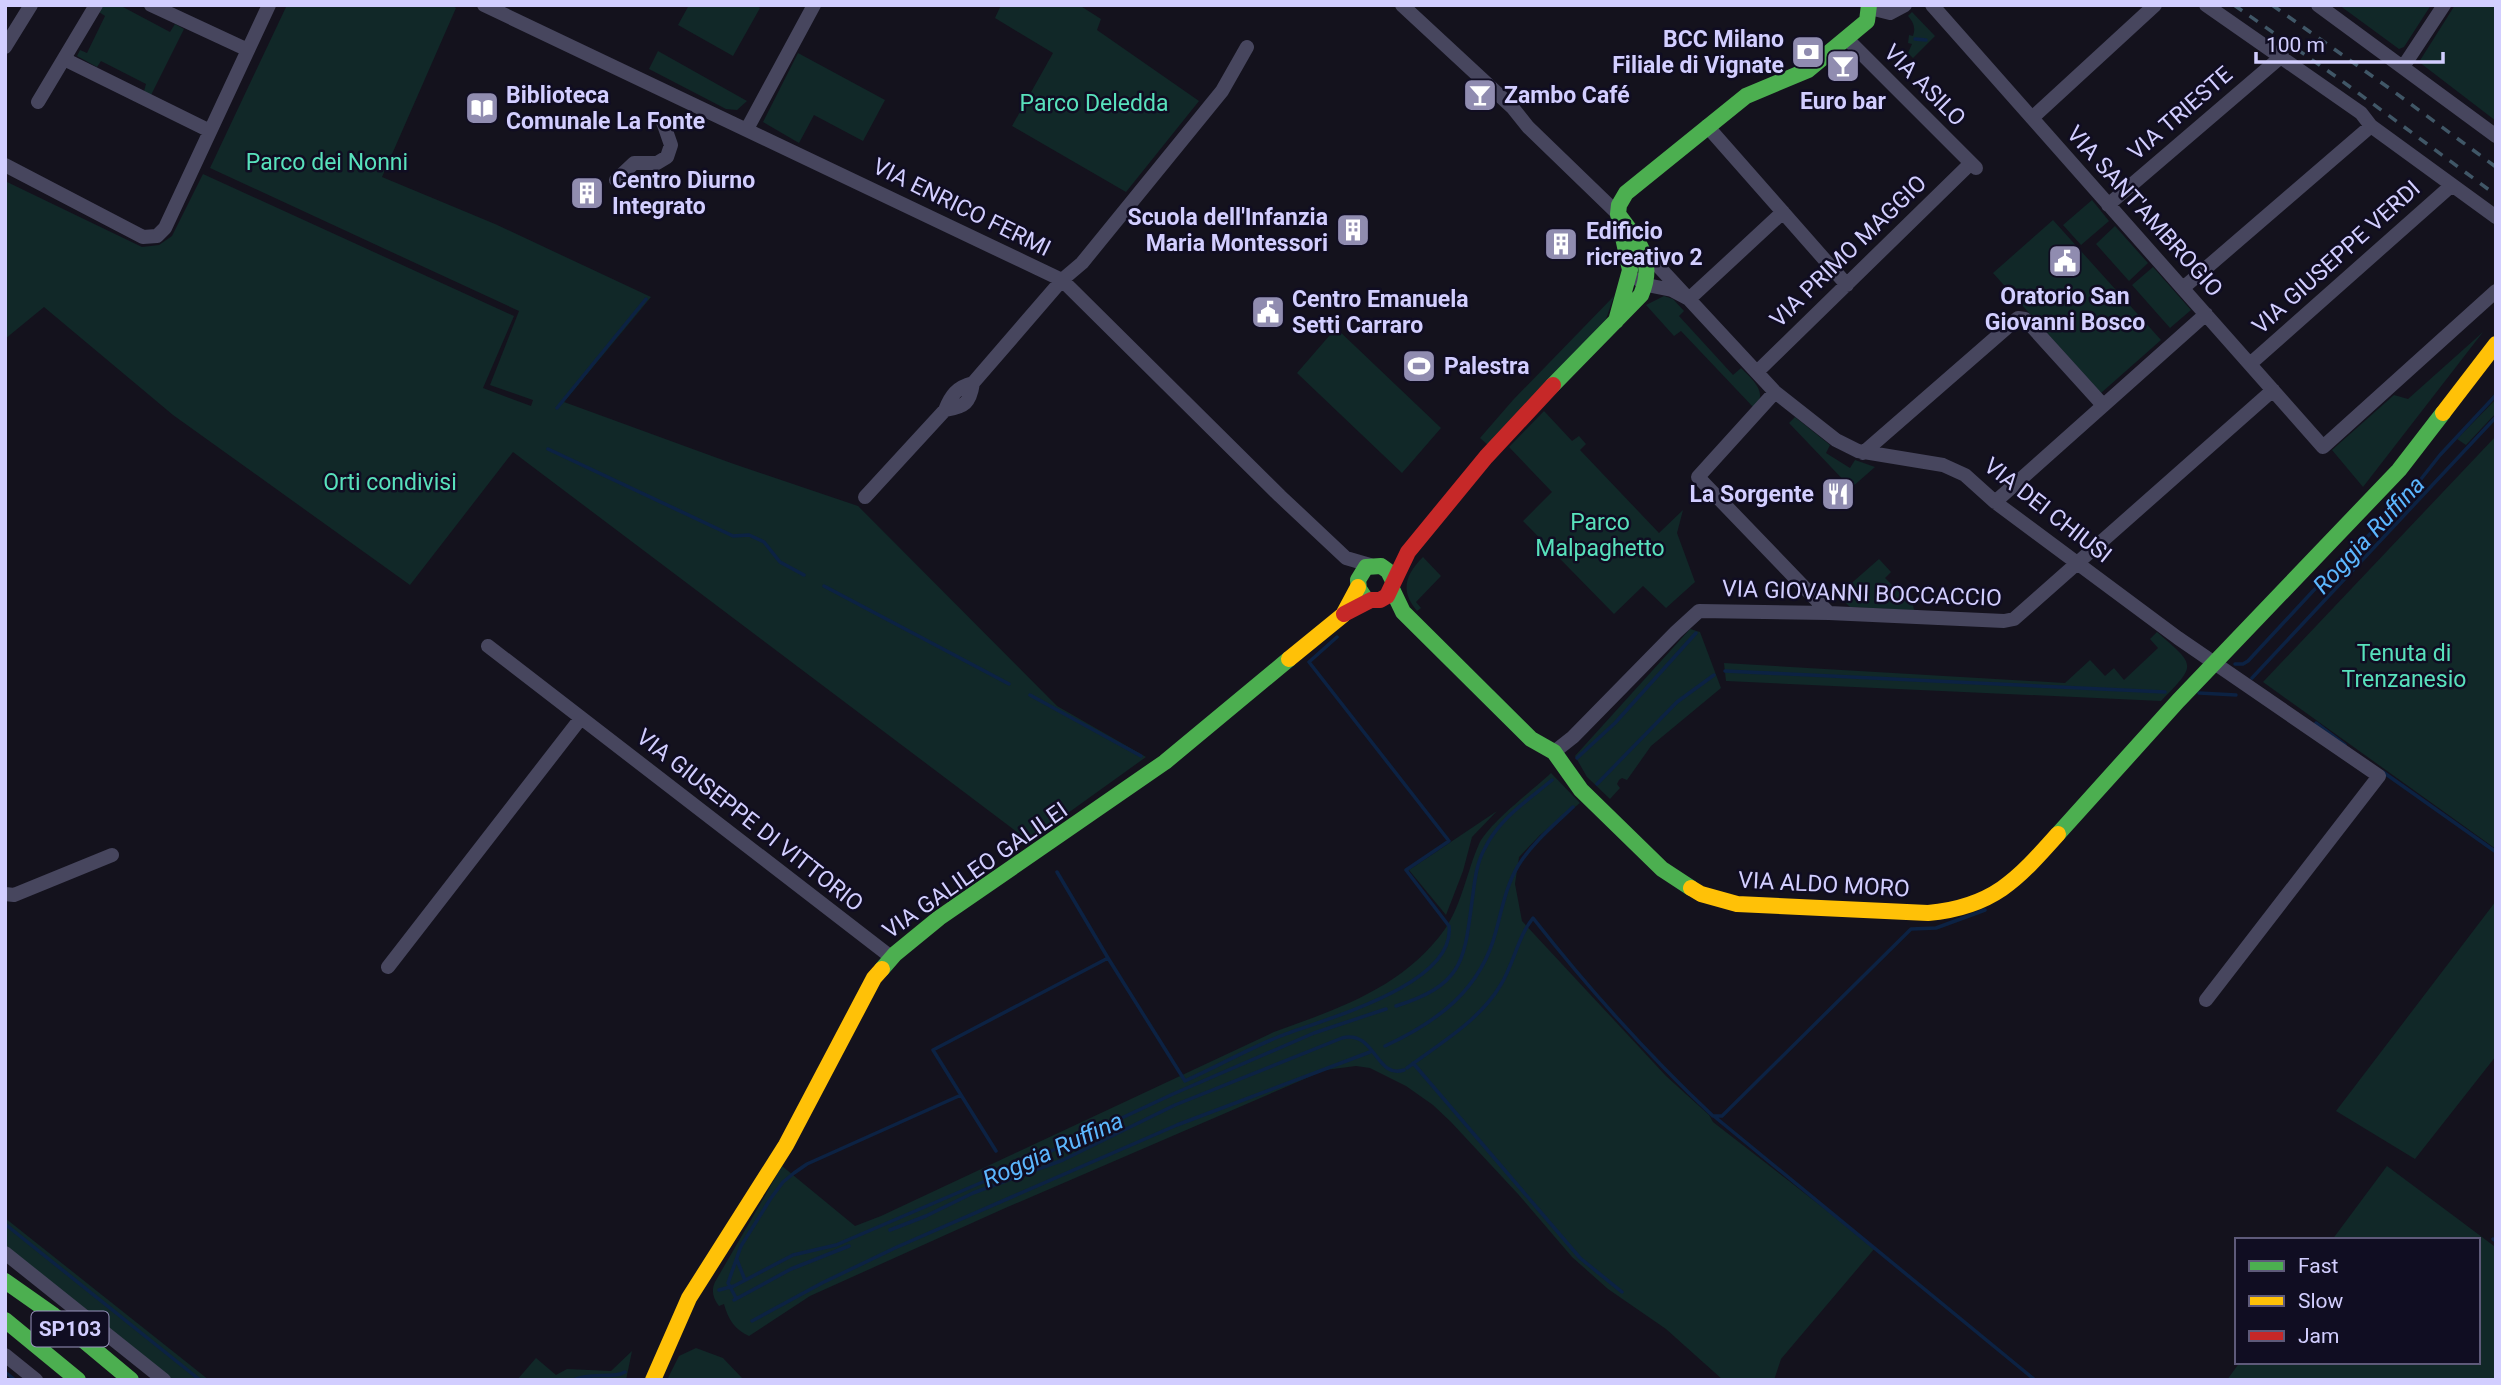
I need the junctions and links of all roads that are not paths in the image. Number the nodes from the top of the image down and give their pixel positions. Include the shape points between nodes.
1 (31, 5) edge
2 (96, 5) edge
3 (152, 5) edge
4 (269, 5) edge
5 (484, 5) edge
6 (814, 5) edge
7 (1402, 5) edge
8 (1905, 5) edge
9 (1932, 5) edge
10 (2155, 5) edge
11 (2206, 5) edge
12 (2318, 5) edge
13 (2444, 5) edge
14 (1870, 7) edge
15 (1847, 39) junction
16 (5, 47) edge
17 (1247, 47) dead end
18 (247, 50) junction
19 (2282, 56) junction
20 (64, 59) junction
21 (2403, 66) junction
22 (38, 102) dead end
23 (2032, 118) junction
24 (663, 122) dead end
25 (1707, 126) junction
26 (2371, 126) junction
27 (747, 129) junction
28 (210, 131) junction
29 (2496, 136) edge
30 (5, 165) edge
31 (1973, 165) joint
32 (615, 180) dead end
33 (2452, 185) junction
34 (2108, 205) junction
35 (1783, 212) junction
36 (1618, 214) junction
37 (2496, 217) edge
38 (1647, 254) junction
39 (1630, 270) junction
40 (1062, 280) junction
41 (1647, 285) junction
42 (1847, 285) junction
43 (2183, 288) junction
44 (2496, 291) edge
45 (1689, 299) junction
46 (2206, 314) junction
47 (1616, 321) junction
48 (2496, 344) edge
49 (2250, 364) junction
50 (1758, 371) junction
51 (2273, 390) junction
52 (1775, 392) junction
53 (2102, 404) junction
54 (1863, 453) junction
55 (865, 497) dead end
56 (1994, 502) junction
57 (1408, 552) junction
58 (1346, 558) junction
59 (2078, 563) junction
60 (1376, 566) junction
61 (1357, 584) junction
62 (1392, 585) junction
63 (1373, 600) junction
64 (1403, 612) junction
65 (1829, 613) junction
66 (1343, 615) junction
67 (488, 646) dead end
68 (2213, 664) junction
69 (581, 718) junction
70 (1554, 752) junction
71 (112, 855) dead end
72 (5, 894) edge
73 (891, 957) junction
74 (388, 967) dead end
75 (2206, 1000) dead end
76 (5, 1253) edge
77 (5, 1282) edge
78 (5, 1294) edge
79 (5, 1320) edge
80 (5, 1355) edge
81 (653, 1378) edge
82 (36, 1380) edge
83 (78, 1380) edge
84 (110, 1380) edge
85 (131, 1380) edge
86 (164, 1380) edge

1 - 16 street
2 - 20 street
3 - 18 street
4 - 18 street
5 - 27 street, VIA ENRICO FERMI
6 - 27 street
7 - 36 street
8 - 14 street via 1890,13
9 - 23 street, VIA SANT'AMBROGIO
10 - 23 street
11 - 19 street
12 - 21 street
13 - 21 street
14 - 15 main road via 1867,21
15 - 25 main road via 1808,70 1753,92
15 - 31 street, VIA ASILO
17 - 40 street via 1222,91 1082,263
18 - 28 street
19 - 26 street via 2361,113
19 - 34 street, VIA TRIESTE
20 - 22 street
20 - 28 street
21 - 29 street
23 - 34 street, VIA SANT'AMBROGIO
24 - 32 street via 671,144 668,155 657,163 634,163
25 - 35 street
25 - 36 main road via 1633,186 1620,202
26 - 33 street
26 - 43 street
27 - 40 street, VIA ENRICO FERMI
28 - 30 street via 164,230 148,238
31 - 42 street, VIA PRIMO MAGGIO
33 - 37 street
33 - 49 street, VIA GIUSEPPE VERDI
34 - 43 street, VIA SANT'AMBROGIO
35 - 42 street
35 - 45 street
36 - 38 main road
36 - 39 main road
38 - 39 street
38 - 41 main road
38 - 45 street, VIA DEI CHIUSI
39 - 41 street
39 - 47 main road
40 - 55 street via 973,383 971,397 961,408 945,410
40 - 58 street, VIA ENRICO FERMI
41 - 45 street, VIA DEI CHIUSI
41 - 47 main road
42 - 50 street, VIA PRIMO MAGGIO
43 - 46 street, VIA SANT'AMBROGIO
44 - 51 street, VIA SANT'AMBROGIO via 2323,447
45 - 50 street, VIA DEI CHIUSI
46 - 49 street, VIA SANT'AMBROGIO
46 - 53 street
47 - 57 main road via 1531,408
48 - 68 main road, VIA ALDO MORO via 2399,470
49 - 51 street, VIA SANT'AMBROGIO
50 - 52 street, VIA DEI CHIUSI
51 - 59 street, VIA GIOVANNI BOCCACCIO
52 - 54 street, VIA DEI CHIUSI via 1836,440
52 - 65 street via 1698,477
53 - 54 street via 2020,317
53 - 56 street
54 - 56 street, VIA DEI CHIUSI via 1951,468
56 - 59 street, VIA DEI CHIUSI
57 - 60 main road
57 - 62 main road
58 - 60 street
58 - 61 street
59 - 65 street, VIA GIOVANNI BOCCACCIO via 2010,621
59 - 68 street, VIA DEI CHIUSI
60 - 61 main road via 1361,572
60 - 62 main road via 1390,572
61 - 63 main road via 1362,595
61 - 66 main road, VIA GALILEO GALILEI
62 - 63 main road via 1387,596
62 - 64 main road, VIA ALDO MORO
63 - 64 main road, VIA ALDO MORO
63 - 66 main road
64 - 70 main road, VIA ALDO MORO via 1531,739
65 - 70 street, VIA GIOVANNI BOCCACCIO via 1699,611
66 - 73 main road, VIA GALILEO GALILEI via 1165,762 939,918
67 - 69 street, VIA GIUSEPPE DI VITTORIO
68 - 70 main road, VIA ALDO MORO via 2020,876 2004,889 1948,911 1737,904 1701,894 1662,869 1592,801
68 - 75 street, VIA DEI CHIUSI via 2379,776
69 - 73 street, VIA GIUSEPPE DI VITTORIO
69 - 74 street
71 - 72 street via 14,895
73 - 81 main road, VIA GALILEO GALILEI via 867,989 786,1145 689,1298
76 - 86 street
77 - 85 main road, SP103 via 52,1314
78 - 84 main road, SP103
79 - 83 main road, SP103
80 - 82 street

